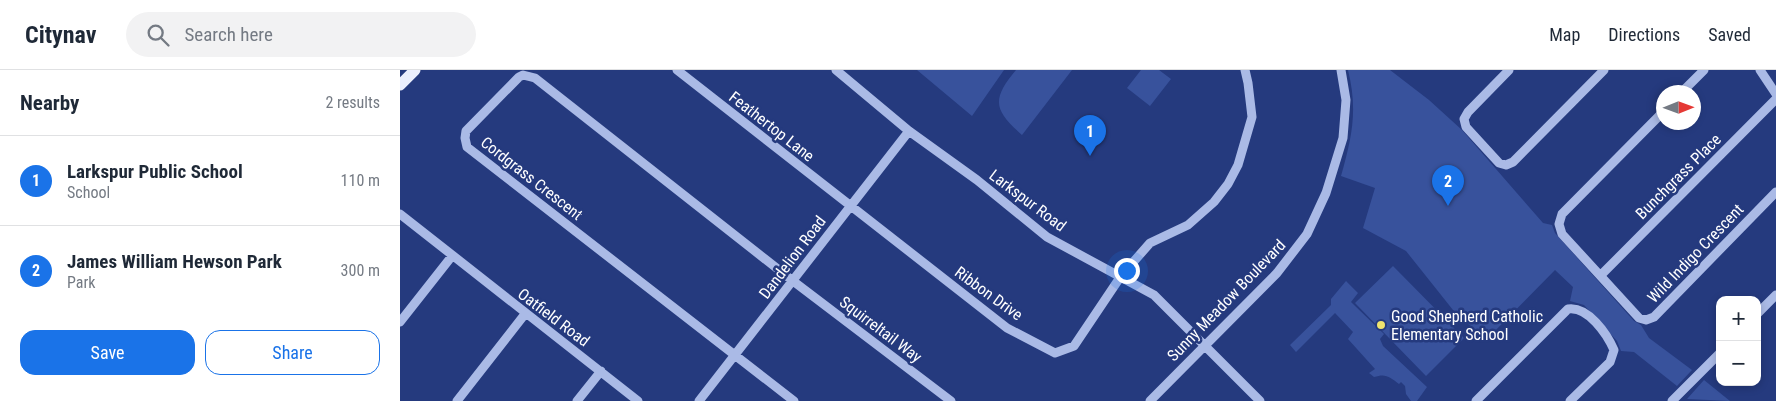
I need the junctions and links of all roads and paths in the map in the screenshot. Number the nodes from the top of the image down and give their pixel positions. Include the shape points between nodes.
1 (415, 70) edge
2 (677, 70) edge
3 (1245, 70) edge
4 (1341, 70) edge
5 (1509, 70) edge
6 (1604, 70) edge
7 (1704, 70) edge
8 (1760, 70) edge
9 (838, 71) edge
10 (400, 85) edge
11 (1689, 85) edge
12 (1776, 94) edge
13 (1776, 99) edge
14 (1656, 119) edge
15 (909, 130) junction
16 (1776, 192) edge
17 (849, 205) junction
18 (400, 214) edge
19 (452, 256) junction
20 (1601, 275) junction
21 (1121, 276) junction
22 (793, 281) junction
23 (1776, 295) edge
24 (1761, 310) edge
25 (525, 314) junction
26 (400, 322) edge
27 (1205, 345) junction
28 (735, 354) junction
29 (1716, 357) edge
30 (601, 371) junction
31 (1677, 400) edge
32 (457, 401) edge
33 (577, 401) edge
34 (638, 401) edge
35 (699, 401) edge
36 (794, 401) edge
37 (951, 401) edge
38 (1150, 401) edge
39 (1260, 401) edge
40 (1476, 401) edge
41 (1570, 401) edge

1 - 10 main road
2 - 17 street, Feathertop Lane
3 - 21 street, Ribbon Drive via 1252,117 1238,165 1228,184 1214,202 1188,225 1150,243
4 - 27 street, Sunny Meadow Boulevard via 1346,100 1345,129 1331,179 1314,221 1288,261
5 - 6 street via 1464,119 1466,127 1499,163 1506,165
7 - 11 street
8 - 12 street
9 - 15 street, Larkspur Road
13 - 20 street, Bunchgrass Place
14 - 20 street, Wild Indigo Crescent via 1562,214 1559,224 1562,234
15 - 17 street, Dandelion Road
15 - 21 street, Larkspur Road via 1048,237
16 - 20 street, Wild Indigo Crescent via 1654,317 1639,318
17 - 21 street, Ribbon Drive via 1007,328 1055,352 1074,346
17 - 22 street, Dandelion Road
18 - 19 street, Oatfield Road
19 - 25 street, Oatfield Road
19 - 26 street
21 - 27 street, Larkspur Road via 1154,295
22 - 28 street, Dandelion Road
22 - 28 street, Cordgrass Crescent via 535,78 519,77 466,131 467,147
22 - 37 street, Squirreltail Way
23 - 24 street
25 - 30 street, Oatfield Road
25 - 32 street
27 - 38 street, Sunny Meadow Boulevard
27 - 39 street, Larkspur Road
28 - 35 street, Dandelion Road
28 - 36 street, Cordgrass Crescent
29 - 31 street
30 - 33 street
30 - 34 street, Oatfield Road
40 - 41 street via 1568,309 1575,308 1582,310 1609,339 1614,350 1610,362

